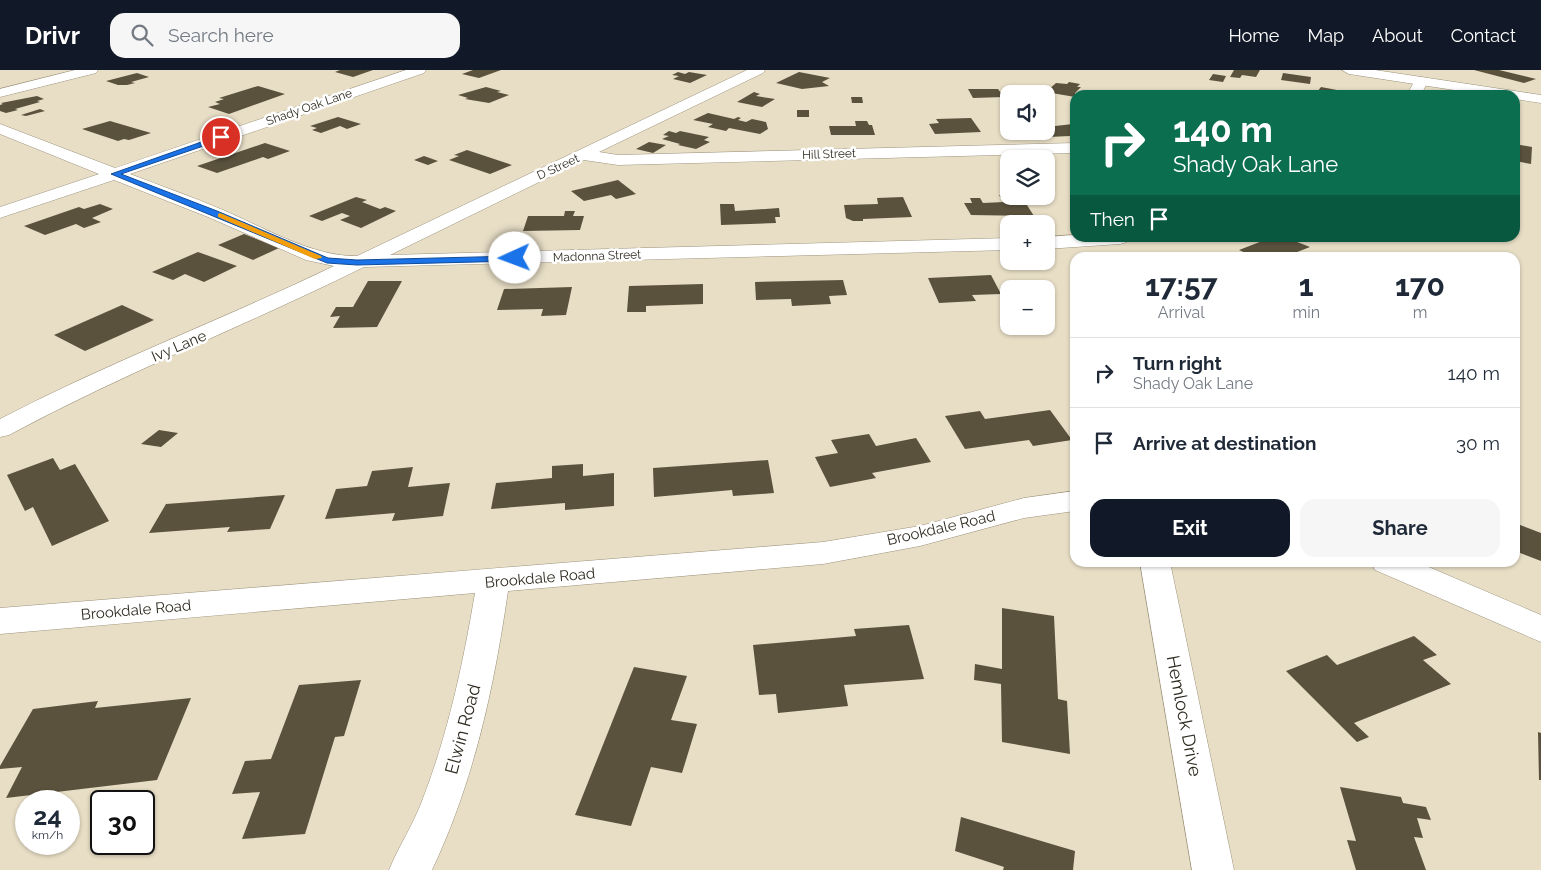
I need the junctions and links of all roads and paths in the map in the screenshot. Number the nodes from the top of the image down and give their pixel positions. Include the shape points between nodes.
1 (91, 70) edge
2 (419, 70) edge
3 (758, 70) edge
4 (1348, 70) edge
5 (1421, 81) junction
6 (1416, 90) edge
7 (1481, 90) edge
8 (0, 93) edge
9 (1520, 96) edge
10 (1541, 99) edge
11 (0, 129) edge
12 (1070, 148) edge
13 (583, 156) junction
14 (114, 174) junction
15 (0, 212) edge
16 (1070, 241) edge
17 (1055, 242) edge
18 (1000, 244) edge
19 (357, 263) junction
20 (0, 429) edge
21 (1070, 502) edge
22 (1156, 567) edge
23 (1398, 567) edge
24 (493, 582) junction
25 (0, 622) edge
26 (1541, 629) edge
27 (410, 870) edge
28 (1214, 870) edge

1 - 8 street
2 - 14 street, Shady Oak Lane
3 - 13 street, D Street
4 - 5 street
5 - 6 street
5 - 7 street
9 - 10 street
11 - 14 street, Madonna Street
12 - 13 street, Hill Street via 618,160
13 - 19 street, D Street
14 - 15 street, Shady Oak Lane
14 - 19 street, Madonna Street via 313,256
16 - 17 street
18 - 19 street, Madonna Street
19 - 20 street, Ivy Lane via 236,321 59,398
21 - 24 street, Brookdale Road via 1024,508 920,536 823,553
22 - 28 street, Hemlock Drive
23 - 26 street
24 - 25 street, Brookdale Road
24 - 27 street, Elwin Road via 473,699 454,768 426,841

